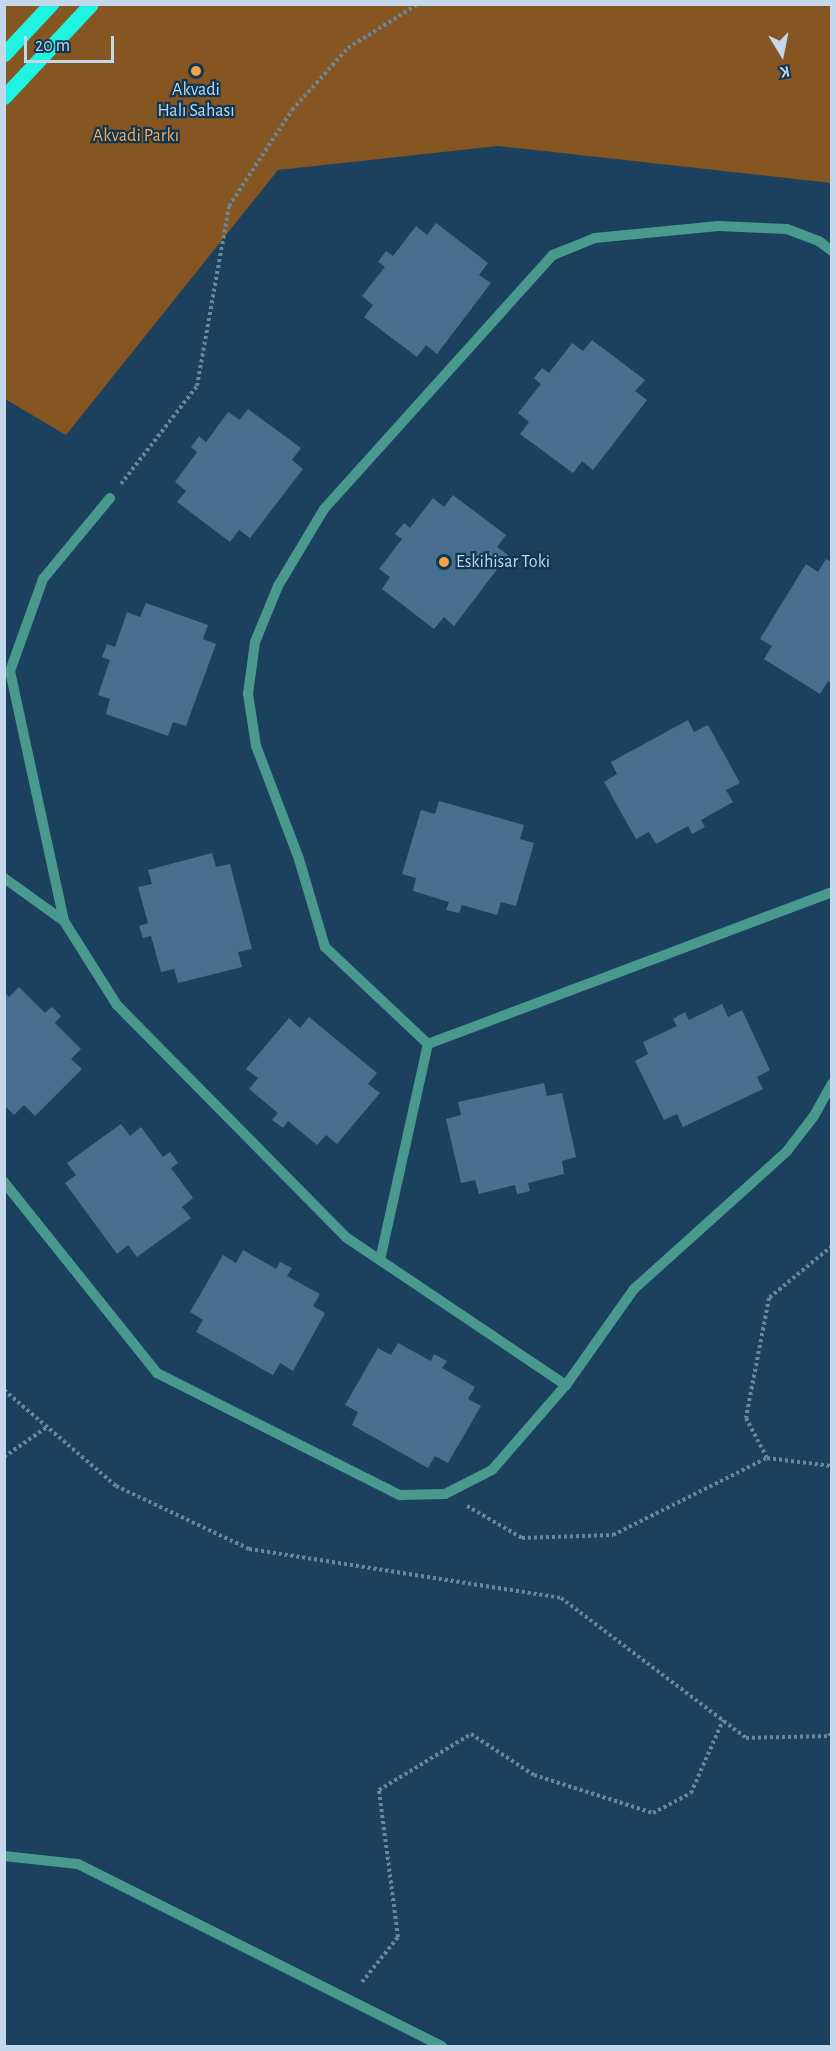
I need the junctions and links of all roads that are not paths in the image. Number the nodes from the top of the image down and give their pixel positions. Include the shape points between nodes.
1 (51, 4) edge
2 (91, 4) edge
3 (4, 54) edge
4 (4, 97) edge
5 (831, 251) edge
6 (110, 498) road end
7 (4, 878) edge
8 (831, 892) edge
9 (64, 921) junction
10 (428, 1044) junction
11 (831, 1084) edge
12 (4, 1182) edge
13 (380, 1260) junction
14 (566, 1385) junction
15 (4, 1856) edge
16 (442, 2046) edge

1 - 3 main road
2 - 4 main road
5 - 10 street via 819,241 787,229 718,225 595,238 553,255 324,509 278,586 255,642 252,663 248,694 256,746 299,859 325,947
6 - 9 street via 43,579 10,671
7 - 9 street
8 - 10 street
9 - 13 street via 117,1005 347,1238
10 - 13 street
11 - 14 street via 814,1116 787,1151 634,1289
12 - 14 street via 157,1373 400,1495 445,1494 492,1470
13 - 14 street
15 - 16 street via 78,1864

